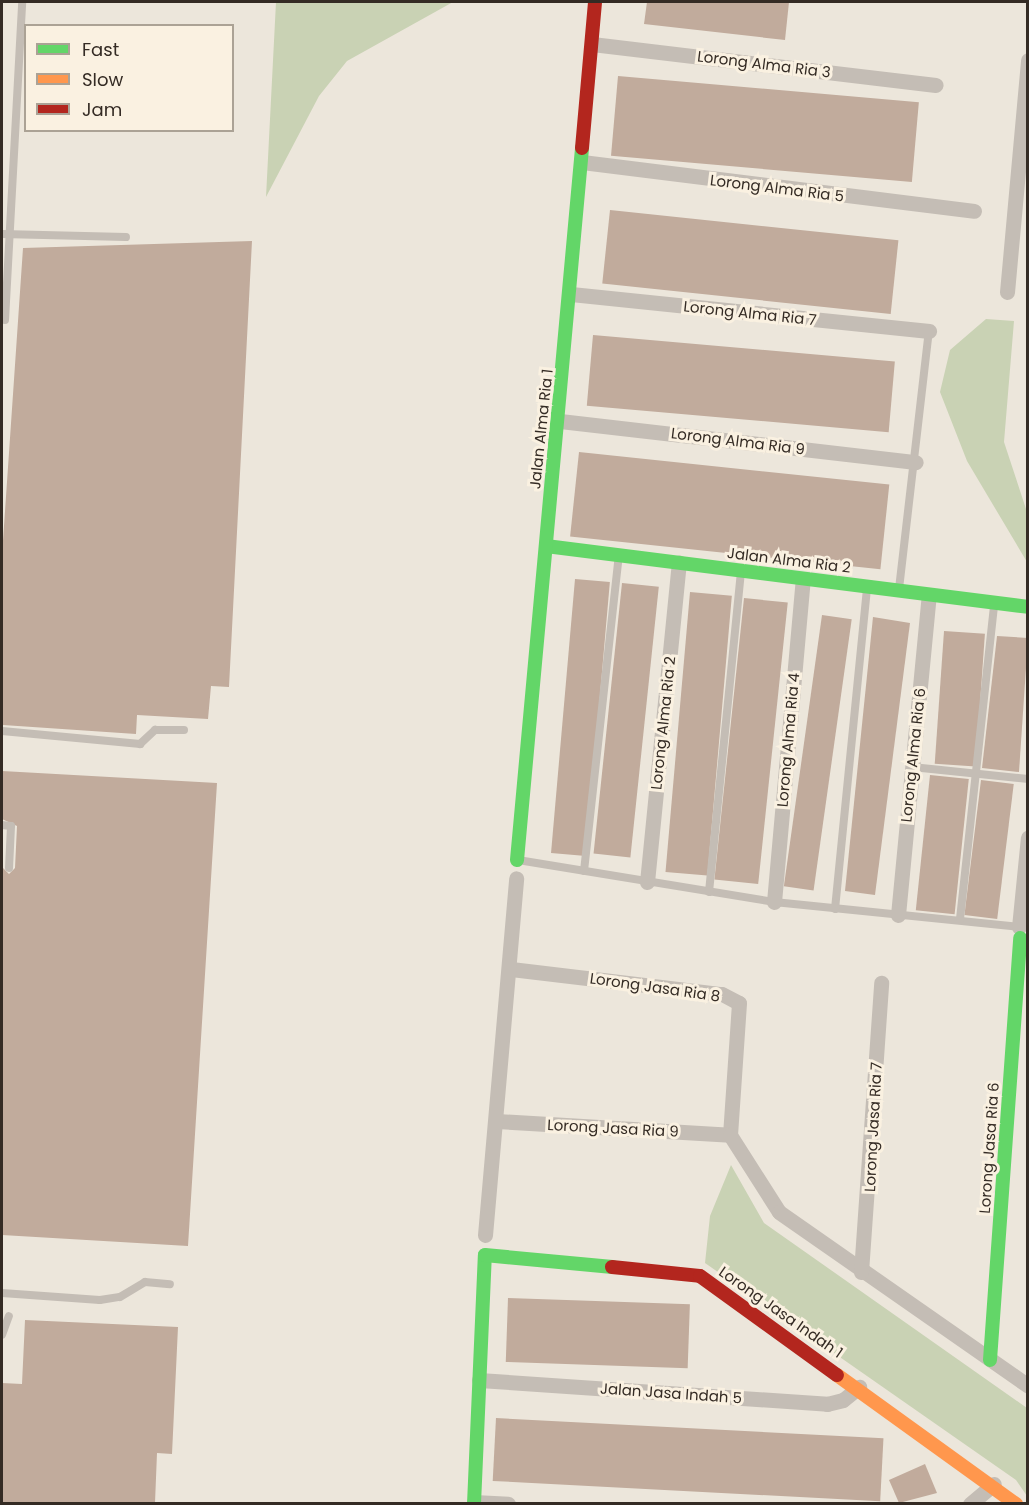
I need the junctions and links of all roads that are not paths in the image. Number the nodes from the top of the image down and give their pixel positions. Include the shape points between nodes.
1 (22, 2) edge
2 (596, 2) edge
3 (592, 44) junction
4 (1028, 60) edge
5 (22, 73) edge
6 (936, 85) dead end
7 (1026, 88) edge
8 (582, 162) junction
9 (974, 211) dead end
10 (1020, 224) edge
11 (5, 234) edge
12 (126, 237) dead end
13 (1007, 292) dead end
14 (571, 294) junction
15 (5, 320) dead end
16 (929, 331) joint
17 (560, 421) junction
18 (916, 462) junction
19 (546, 546) junction
20 (619, 556) junction
21 (679, 563) junction
22 (741, 571) junction
23 (803, 579) junction
24 (867, 587) junction
25 (899, 591) junction
26 (929, 595) junction
27 (995, 603) junction
28 (1028, 607) edge
29 (184, 730) dead end
30 (2, 731) edge
31 (912, 767) junction
32 (974, 774) junction
33 (1028, 780) edge
34 (2, 825) edge
35 (1028, 837) edge
36 (517, 860) joint
37 (9, 868) dead end
38 (584, 871) junction
39 (516, 878) dead end
40 (647, 882) junction
41 (709, 892) junction
42 (774, 902) junction
43 (835, 909) junction
44 (898, 915) junction
45 (960, 920) junction
46 (1022, 934) edge
47 (511, 969) junction
48 (881, 982) dead end
49 (497, 1121) junction
50 (730, 1135) junction
51 (485, 1235) dead end
52 (861, 1272) junction
53 (170, 1284) dead end
54 (2, 1293) edge
55 (9, 1316) dead end
56 (2, 1335) edge
57 (990, 1360) junction
58 (479, 1380) junction
59 (1028, 1386) edge
60 (859, 1388) junction
61 (994, 1484) junction
62 (474, 1502) edge
63 (508, 1503) edge
64 (970, 1503) edge
65 (1016, 1503) edge

1 - 5 lane
2 - 3 street, Jalan Alma Ria 1
3 - 6 street, Lorong Alma Ria 3
3 - 8 street, Jalan Alma Ria 1
4 - 7 street
5 - 11 lane
7 - 10 street
8 - 9 street, Lorong Alma Ria 5
8 - 14 street, Jalan Alma Ria 1
10 - 13 street
11 - 12 lane
11 - 15 lane
14 - 16 street, Lorong Alma Ria 7
14 - 17 street, Jalan Alma Ria 1
16 - 18 lane
17 - 18 street, Lorong Alma Ria 9
17 - 19 street, Jalan Alma Ria 1
18 - 25 lane
19 - 20 street, Jalan Alma Ria 2
19 - 36 street, Jalan Alma Ria 1
20 - 21 street, Jalan Alma Ria 2
20 - 38 lane
21 - 22 street, Jalan Alma Ria 2
21 - 40 street, Lorong Alma Ria 2
22 - 23 street, Jalan Alma Ria 2
22 - 41 lane
23 - 24 street, Jalan Alma Ria 2
23 - 42 street, Lorong Alma Ria 4
24 - 25 street, Jalan Alma Ria 2
24 - 43 lane
25 - 26 street, Jalan Alma Ria 2
26 - 27 street, Jalan Alma Ria 2
26 - 31 street, Lorong Alma Ria 6
27 - 28 street, Jalan Alma Ria 2
27 - 32 lane
29 - 30 lane via 155,730 140,744
31 - 32 lane
31 - 44 street, Lorong Alma Ria 6
32 - 33 lane
32 - 45 lane
34 - 37 lane via 10,826
35 - 46 street
36 - 38 lane
38 - 40 lane
39 - 47 street
40 - 41 lane
41 - 42 lane
42 - 43 lane
43 - 44 lane
44 - 45 lane
45 - 46 lane
46 - 57 street, Lorong Jasa Ria 6
47 - 49 street
47 - 50 street, Lorong Jasa Ria 8 via 722,994 739,1003
48 - 52 street, Lorong Jasa Ria 7
49 - 50 street, Lorong Jasa Ria 9
49 - 51 street
50 - 52 street via 778,1212
52 - 57 street
53 - 54 lane via 145,1282 120,1297 100,1299
55 - 56 lane
57 - 59 street
58 - 60 street, Jalan Jasa Indah 5 via 827,1404 843,1400
58 - 60 street, Lorong Jasa Indah 1 via 485,1255 700,1275
58 - 62 street
60 - 61 street, Lorong Jasa Indah 1
61 - 64 street
61 - 65 street, Lorong Jasa Indah 1
62 - 63 street

